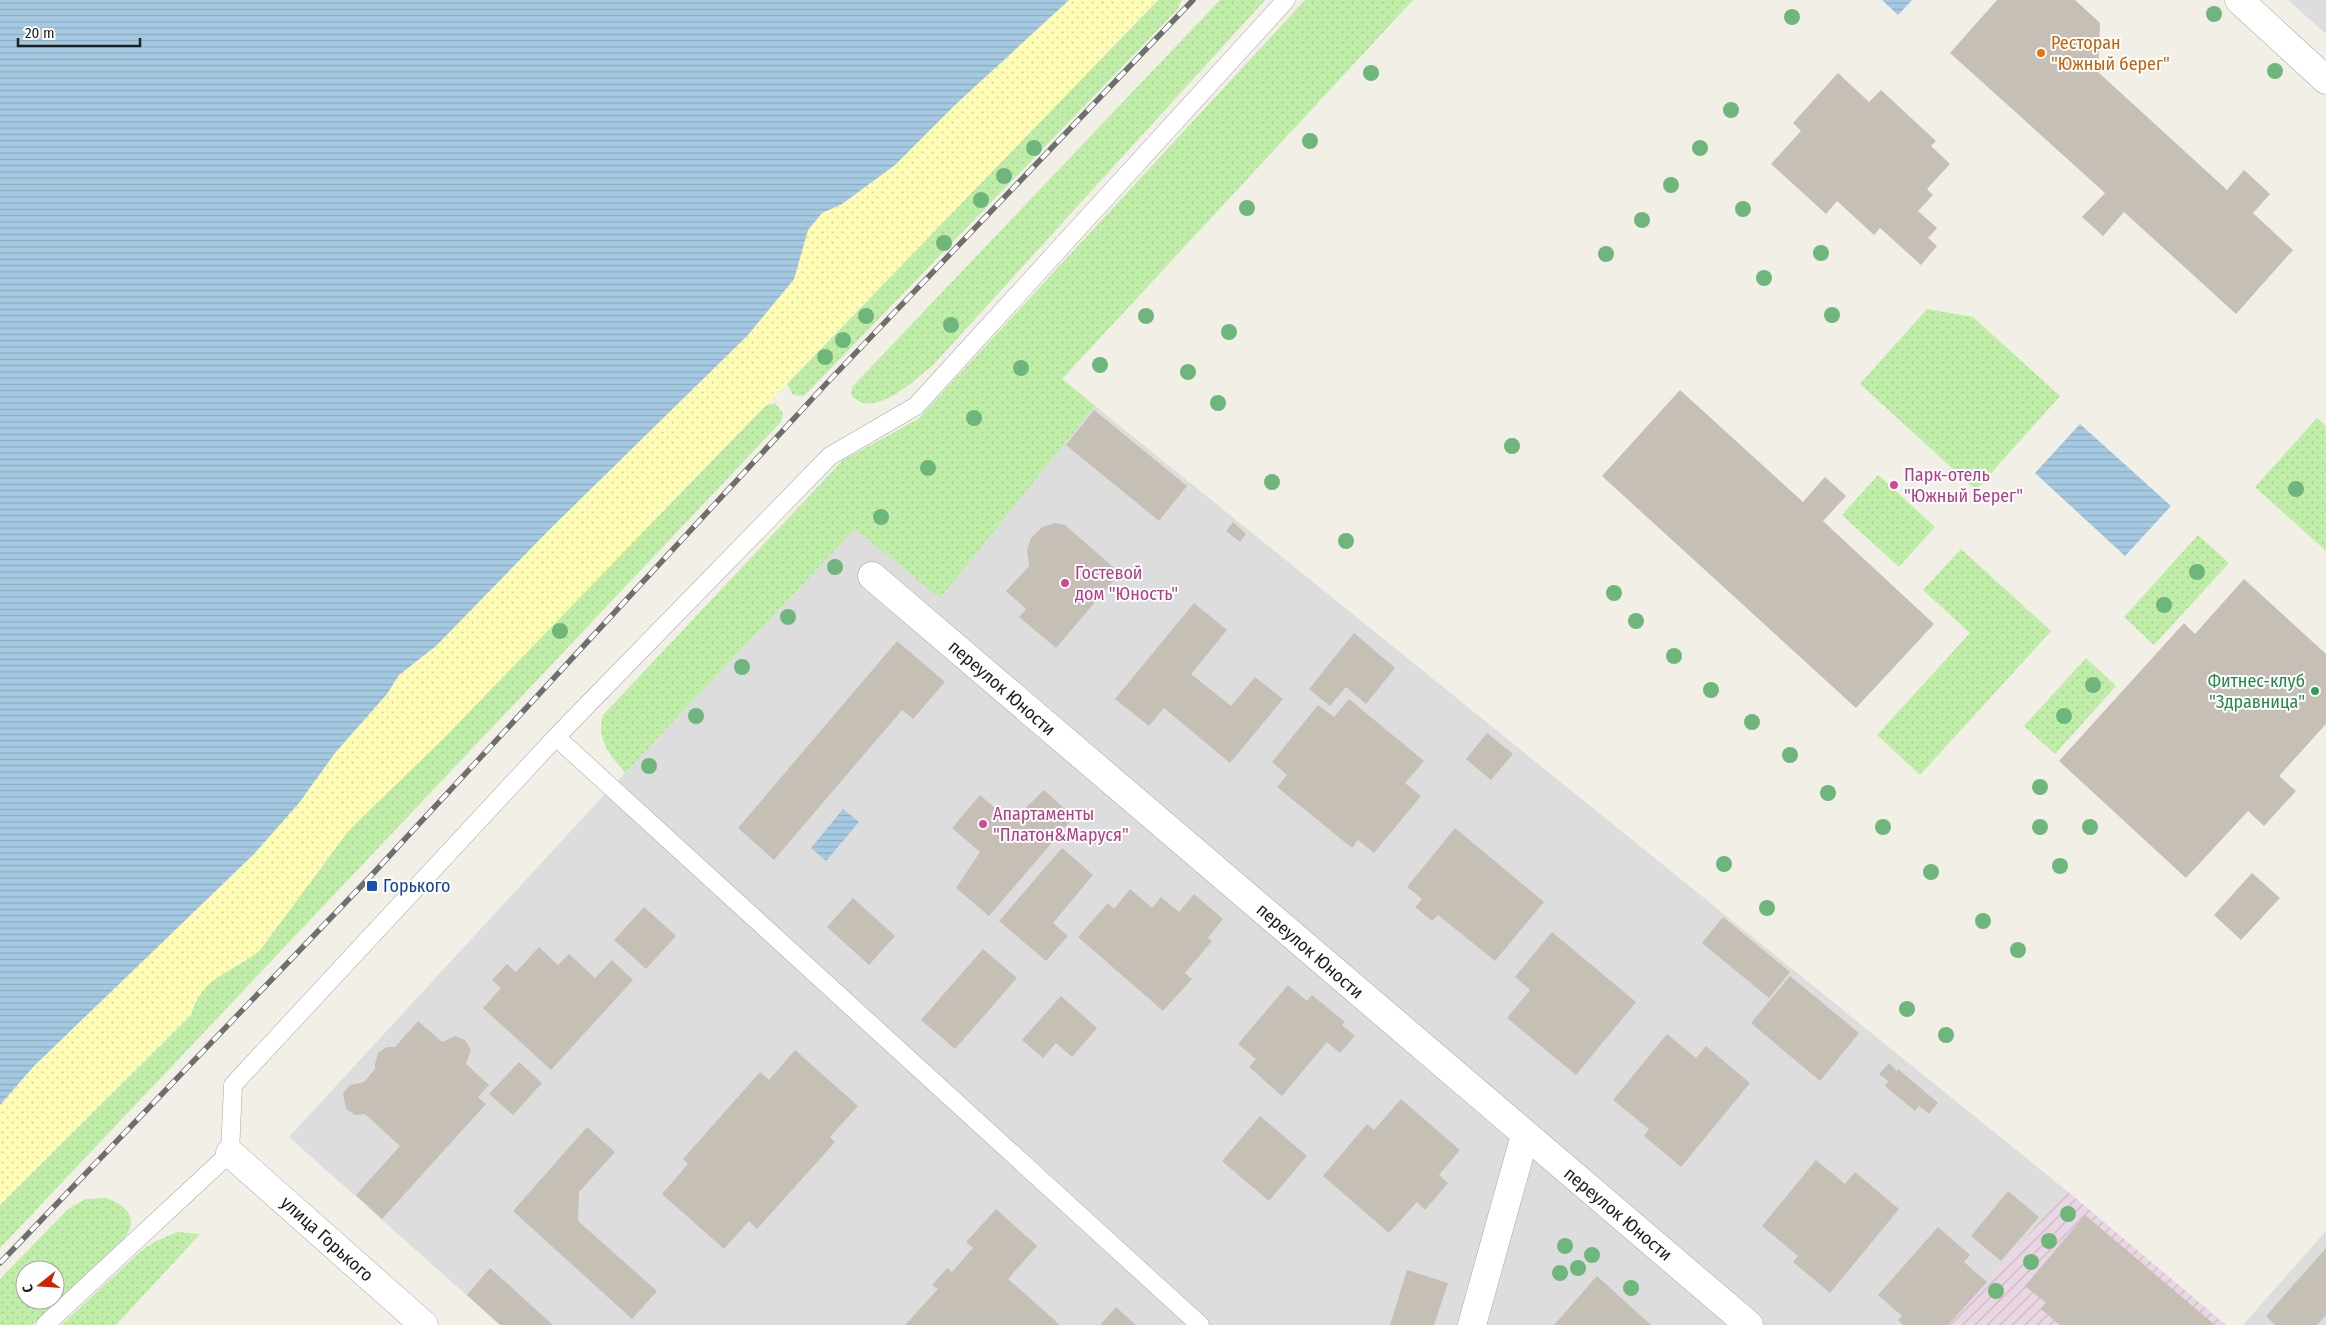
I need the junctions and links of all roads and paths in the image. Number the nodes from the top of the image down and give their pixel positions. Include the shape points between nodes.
1 (1286, 0) edge
2 (2239, 0) edge
3 (2326, 80) edge
4 (872, 576) dead end
5 (556, 736) junction
6 (1525, 1135) junction
7 (230, 1153) junction
8 (45, 1325) edge
9 (424, 1325) edge
10 (1200, 1325) edge
11 (1472, 1325) edge
12 (1749, 1325) edge

1 - 5 lane via 916,406 830,456
2 - 3 street
4 - 6 street, переулок Юности
5 - 7 lane via 233,1085
5 - 10 lane
6 - 11 street
6 - 12 street, переулок Юности
7 - 8 lane
7 - 9 street, улица Горького

